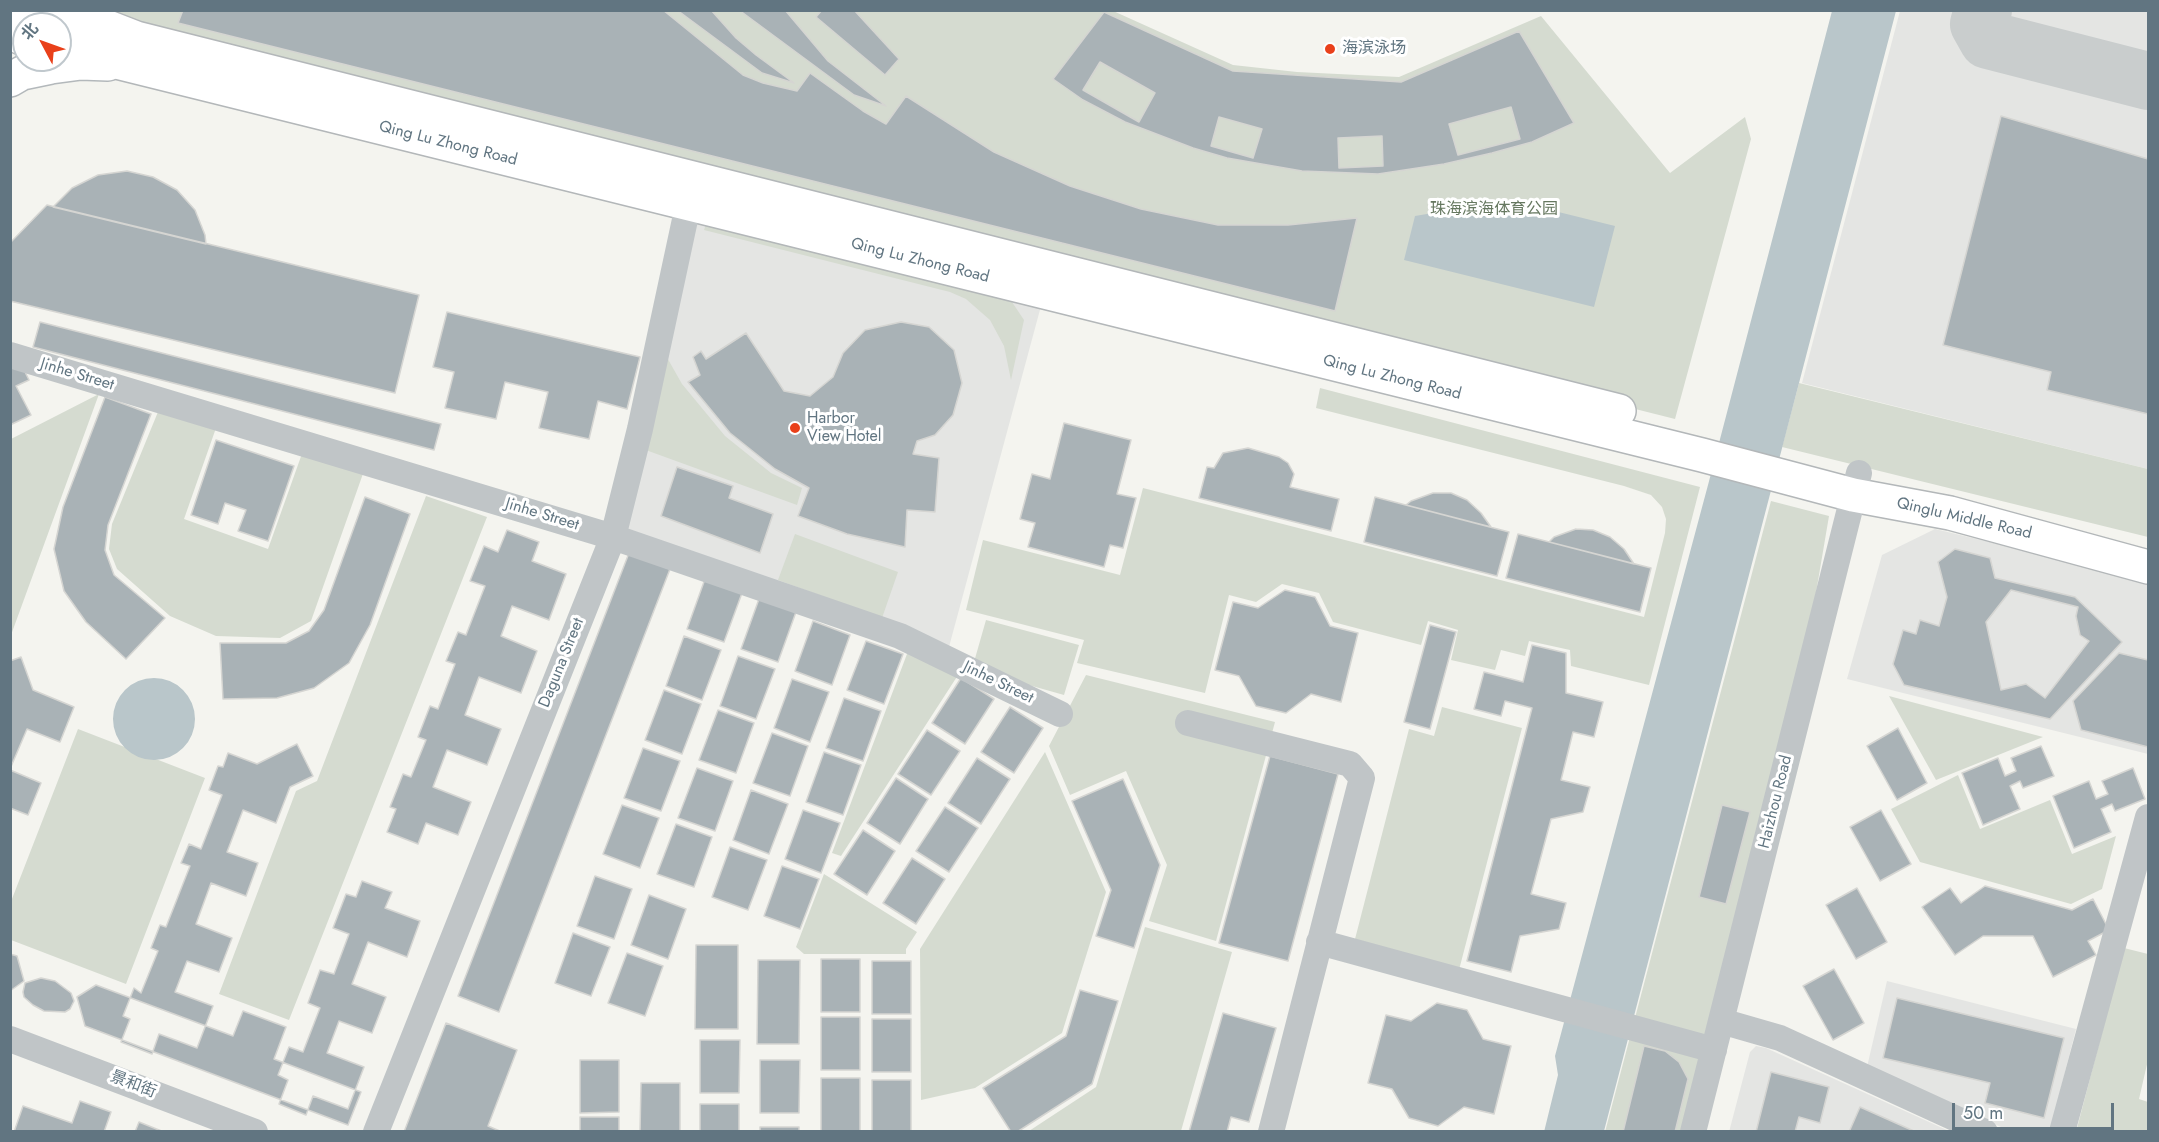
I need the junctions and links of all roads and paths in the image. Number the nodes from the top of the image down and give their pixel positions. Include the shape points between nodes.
1 (71, 10) edge
2 (72, 29) edge
3 (72, 48) edge
4 (132, 51) junction
5 (10, 80) edge
6 (691, 191) junction
7 (10, 355) edge
8 (1782, 464) joint
9 (1856, 484) junction
10 (613, 537) junction
11 (2148, 545) edge
12 (2148, 567) edge
13 (1060, 714) dead end
14 (1188, 723) dead end
15 (2148, 817) edge
16 (1319, 942) junction
17 (1721, 1021) junction
18 (10, 1039) edge
19 (1714, 1050) junction
20 (255, 1131) edge
21 (376, 1131) edge
22 (1271, 1131) edge
23 (1694, 1131) edge
24 (1985, 1131) edge
25 (2062, 1131) edge

1 - 4 main road
2 - 4 main road via 99,35
3 - 4 main road, Qing Lu Zhong Road
4 - 5 main road via 22,74
4 - 6 main road, Qing Lu Zhong Road
6 - 8 main road, Qing Lu Zhong Road
6 - 10 street, Daguna Street
7 - 10 street, Jinhe Street
8 - 9 main road, Qinglu Middle Road
9 - 11 main road, Qinglu Middle Road
9 - 12 main road, Qinglu Middle Road
9 - 17 street, Haizhou Road
10 - 13 street, Jinhe Street via 900,636
10 - 21 street, Daguna Street
14 - 16 street via 1350,764 1362,778
15 - 25 street
16 - 19 street
16 - 22 street
17 - 19 street, Haizhou Road
17 - 24 street via 1780,1038
18 - 20 street, 景和街
19 - 23 street, Haizhou Road

